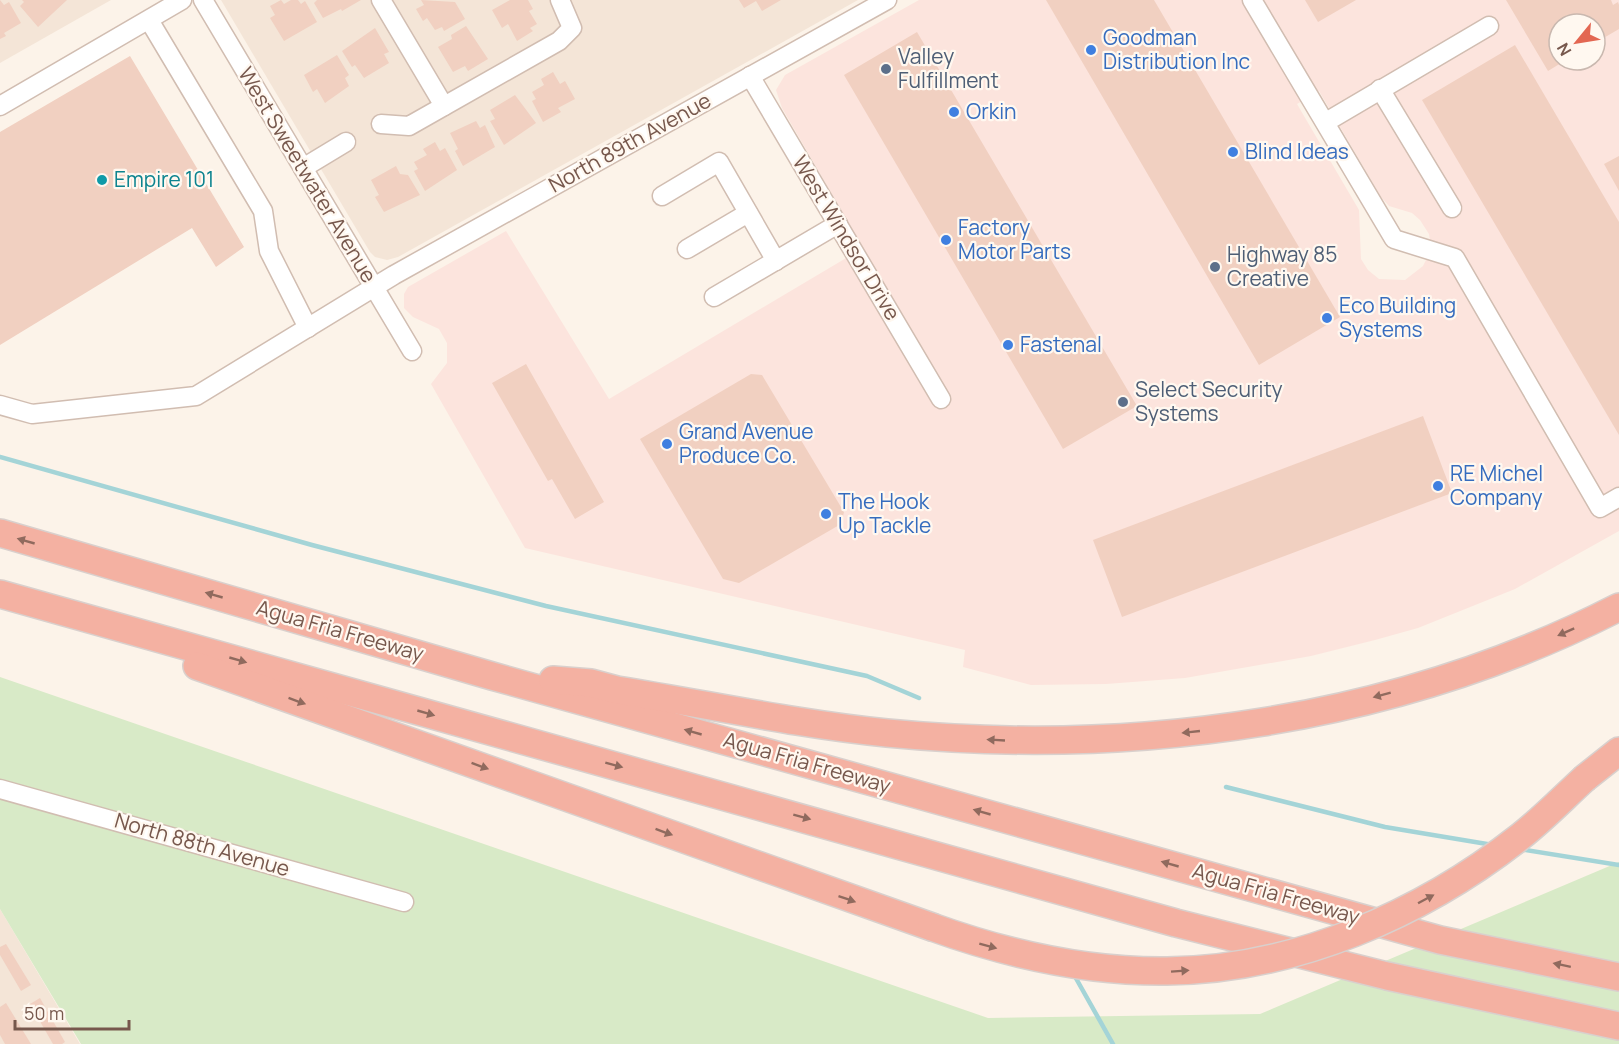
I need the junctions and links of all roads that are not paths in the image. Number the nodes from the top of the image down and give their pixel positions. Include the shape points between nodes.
1 (182, 0) edge
2 (202, 0) edge
3 (381, 0) edge
4 (560, 0) edge
5 (887, 0) edge
6 (1252, 0) edge
7 (149, 20) junction
8 (1488, 26) dead end
9 (750, 76) junction
10 (1380, 89) junction
11 (0, 106) edge
12 (444, 106) junction
13 (1326, 122) junction
14 (381, 124) dead end
15 (346, 142) dead end
16 (303, 168) junction
17 (662, 196) dead end
18 (1452, 208) dead end
19 (748, 213) junction
20 (838, 224) junction
21 (687, 249) dead end
22 (776, 261) junction
23 (374, 287) junction
24 (714, 297) dead end
25 (308, 328) junction
26 (412, 351) dead end
27 (941, 399) dead end
28 (0, 405) edge
29 (1619, 497) edge
30 (0, 533) edge
31 (0, 594) edge
32 (1619, 607) edge
33 (0, 609) edge
34 (492, 676) junction
35 (1619, 751) edge
36 (0, 789) edge
37 (404, 902) dead end
38 (1619, 977) edge
39 (1619, 1026) edge

1 - 7 street
2 - 16 street, West Sweetwater Avenue
3 - 12 street
4 - 12 street via 572,28 559,41
5 - 9 street, North 89th Avenue
6 - 13 street
7 - 11 street
7 - 25 street via 263,211 269,251
8 - 10 street
9 - 20 street, West Windsor Drive
9 - 23 street, North 89th Avenue
10 - 13 street
10 - 18 street
12 - 14 street via 408,126
13 - 29 street via 1394,239 1455,258 1600,508
15 - 16 street
16 - 23 street, West Sweetwater Avenue
17 - 19 street via 719,162
19 - 21 street
19 - 22 street
20 - 22 street
20 - 27 street, West Windsor Drive
22 - 24 street
23 - 25 street, North 89th Avenue
23 - 26 street, West Sweetwater Avenue
25 - 28 street, North 89th Avenue via 196,396 32,414
34 -> 30 highway, Agua Fria Freeway
31 -> 39 highway via 1176,923 1387,976
32 -> 34 highway via 1516,652 1396,692 1219,729 1118,738 1003,741 888,733 591,683
33 -> 35 highway, bridge via 206,669 984,946 1095,968 1168,972 1249,962 1368,927 1437,893 1522,835
38 -> 34 highway, Agua Fria Freeway via 1440,940
36 - 37 street, North 88th Avenue

